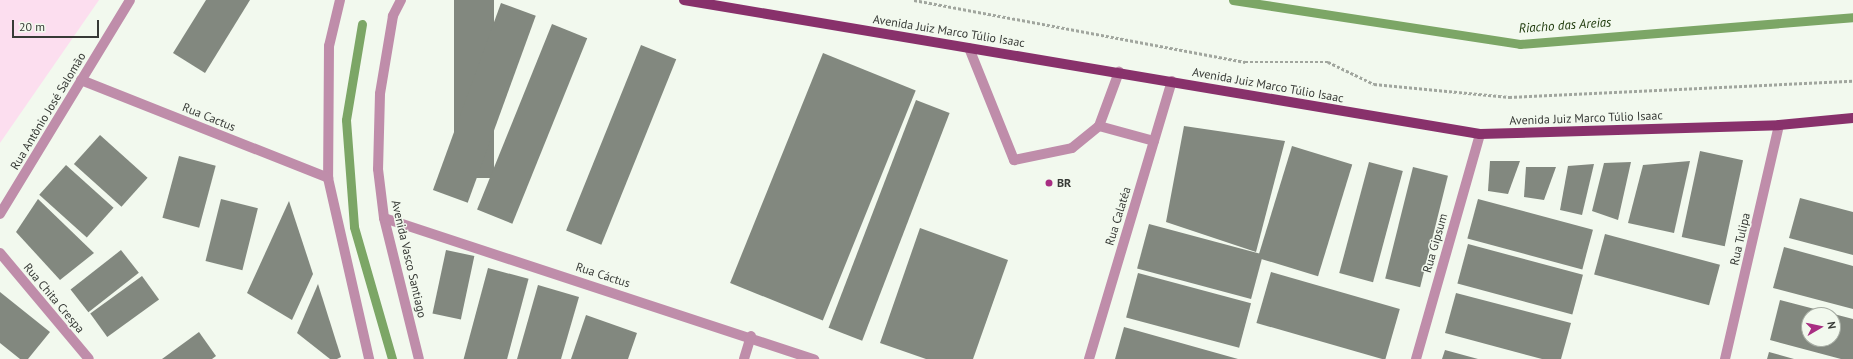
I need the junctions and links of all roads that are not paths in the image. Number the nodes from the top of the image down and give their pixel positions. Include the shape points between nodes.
1 (130, 0) edge
2 (340, 0) edge
3 (401, 0) edge
4 (684, 0) edge
5 (970, 48) junction
6 (1119, 72) junction
7 (81, 80) junction
8 (1172, 81) junction
9 (1853, 118) edge
10 (1779, 125) junction
11 (1099, 126) junction
12 (1480, 134) junction
13 (1154, 141) junction
14 (328, 178) junction
15 (0, 214) edge
16 (384, 218) junction
17 (0, 253) edge
18 (751, 336) junction
19 (89, 359) edge
20 (369, 359) edge
21 (419, 359) edge
22 (744, 359) edge
23 (814, 359) edge
24 (1089, 359) edge
25 (1416, 359) edge
26 (1726, 359) edge

1 - 7 street, Rua Antônio José Salomão
2 - 14 street via 329,46
3 - 16 street, Avenida Vasco Santiago via 393,16 380,94 378,169
4 - 5 main road, Avenida Juiz Marco Túlio Isaac
5 - 6 main road, Avenida Juiz Marco Túlio Isaac
5 - 11 street via 1014,160 1072,148
6 - 8 main road, Avenida Juiz Marco Túlio Isaac
6 - 11 street
7 - 14 street, Rua Cactus
7 - 15 street, Rua Antônio José Salomão
8 - 12 main road, Avenida Juiz Marco Túlio Isaac
8 - 13 street, Rua Calatéa
9 - 10 main road, Avenida Juiz Marco Túlio Isaac
10 - 12 main road, Avenida Juiz Marco Túlio Isaac
10 - 26 street, Rua Tulipa
11 - 13 street
12 - 25 street, Rua Gipsum
13 - 24 street, Rua Calatéa
14 - 20 street
16 - 18 street, Rua Cáctus
16 - 21 street, Avenida Vasco Santiago
17 - 19 street, Rua Chita Crespa
18 - 22 street
18 - 23 street, Rua Cáctus

